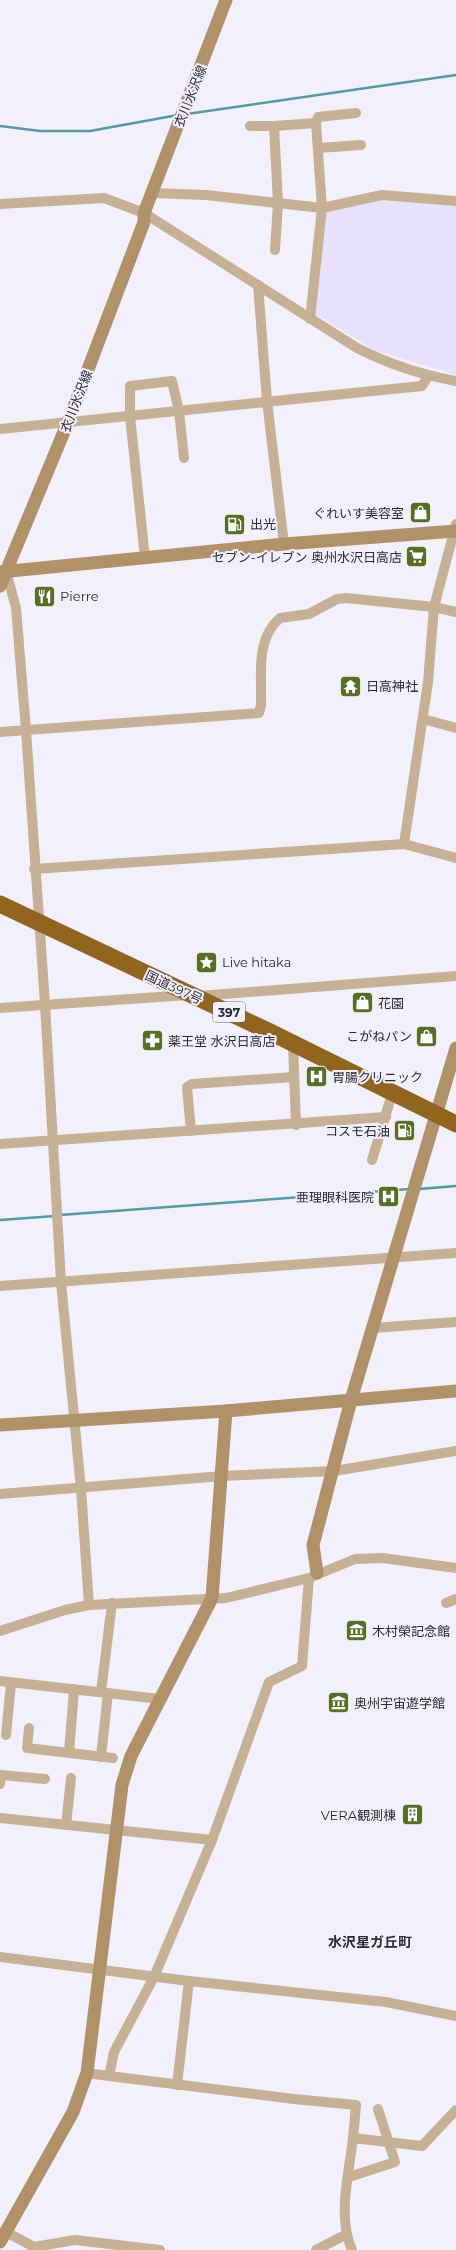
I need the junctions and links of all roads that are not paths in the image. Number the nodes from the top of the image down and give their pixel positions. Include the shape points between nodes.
1 (226, 0) edge
2 (356, 113) dead end
3 (316, 123) junction
4 (250, 126) dead end
5 (274, 126) junction
6 (361, 145) dead end
7 (318, 148) junction
8 (152, 194) junction
9 (456, 201) edge
10 (278, 203) junction
11 (0, 204) edge
12 (322, 208) junction
13 (144, 213) junction
14 (275, 250) dead end
15 (258, 285) junction
16 (310, 319) junction
17 (428, 376) junction
18 (456, 381) edge
19 (267, 401) junction
20 (179, 411) junction
21 (130, 416) junction
22 (62, 423) junction
23 (0, 429) edge
24 (184, 458) dead end
25 (455, 529) edge
26 (284, 544) junction
27 (145, 558) junction
28 (2, 569) edge
29 (0, 586) edge
30 (434, 607) junction
31 (456, 612) edge
32 (423, 719) junction
33 (456, 728) edge
34 (26, 730) junction
35 (0, 732) edge
36 (404, 844) junction
37 (456, 858) edge
38 (34, 869) junction
39 (0, 904) edge
40 (39, 923) junction
41 (456, 976) edge
42 (193, 996) junction
43 (45, 1004) junction
44 (0, 1008) edge
45 (293, 1043) junction
46 (456, 1048) edge
47 (294, 1077) junction
48 (392, 1094) junction
49 (438, 1115) junction
50 (386, 1117) junction
51 (456, 1124) edge
52 (296, 1125) junction
53 (191, 1132) junction
54 (52, 1140) junction
55 (0, 1144) edge
56 (372, 1160) dead end
57 (456, 1253) edge
58 (395, 1257) junction
59 (61, 1282) junction
60 (0, 1286) edge
61 (456, 1322) edge
62 (373, 1328) junction
63 (456, 1392) edge
64 (351, 1400) junction
65 (226, 1411) junction
66 (75, 1420) junction
67 (0, 1425) edge
68 (456, 1451) edge
69 (334, 1471) junction
70 (223, 1476) junction
71 (81, 1489) junction
72 (0, 1494) edge
73 (456, 1568) edge
74 (313, 1576) junction
75 (212, 1598) junction
76 (456, 1600) edge
77 (112, 1603) junction
78 (446, 1603) dead end
79 (89, 1605) junction
80 (0, 1631) edge
81 (0, 1681) edge
82 (11, 1683) junction
83 (74, 1689) junction
84 (105, 1692) junction
85 (160, 1699) junction
86 (28, 1728) dead end
87 (6, 1735) dead end
88 (69, 1753) junction
89 (101, 1757) junction
90 (113, 1758) dead end
91 (71, 1778) dead end
92 (45, 1779) dead end
93 (0, 1784) edge
94 (0, 1818) edge
95 (66, 1825) junction
96 (116, 1831) junction
97 (212, 1840) junction
98 (0, 1957) edge
99 (100, 1969) junction
100 (154, 1977) junction
101 (190, 1981) junction
102 (456, 2016) edge
103 (87, 2073) junction
104 (109, 2076) junction
105 (177, 2085) junction
106 (378, 2109) dead end
107 (456, 2110) edge
108 (353, 2138) junction
109 (388, 2141) junction
110 (349, 2176) junction
111 (345, 2235) junction
112 (3, 2237) edge
113 (160, 2250) edge
114 (316, 2250) edge
115 (352, 2250) edge

1 - 8 street, 衣川水沢線
2 - 3 street via 318,117
3 - 5 street
3 - 7 street
4 - 5 street
5 - 10 street
6 - 7 street
7 - 12 street
8 - 10 street via 206,195
8 - 13 street, 衣川水沢線
9 - 12 street via 382,195
10 - 12 street
10 - 14 street
11 - 13 street via 104,198
12 - 16 street
13 - 15 street
13 - 22 street, 衣川水沢線 via 144,222
15 - 16 street
15 - 19 street
16 - 17 street via 390,365
17 - 18 street
17 - 19 street via 422,386
19 - 20 street
19 - 26 street
20 - 21 street
20 - 21 street via 172,381 130,386
20 - 24 street
21 - 22 street
21 - 27 street
22 - 23 street
22 - 28 street, 衣川水沢線
25 - 26 street
25 - 30 street
26 - 27 street
27 - 28 street
28 - 29 street, 衣川水沢線
28 - 34 street via 16,608
30 - 31 street
30 - 32 street
30 - 34 street via 346,598 337,599 309,614 280,618 267,633 262,648 262,705 259,713
32 - 33 street
32 - 36 street
34 - 35 street
34 - 38 street
36 - 37 street
36 - 38 street
38 - 40 street
39 - 40 highway, 国道397号 / 397
40 - 42 highway, 国道397号 / 397
40 - 43 street
41 - 42 street
42 - 43 street
42 - 45 highway, 国道397号 / 397
43 - 44 street
43 - 54 street
45 - 47 street
45 - 48 highway, 国道397号 / 397
46 - 49 street
47 - 52 street
47 - 53 street via 192,1084 186,1087
48 - 49 highway, 国道397号 / 397
48 - 50 street
49 - 51 highway, 国道397号 / 397
49 - 58 street
50 - 52 street
50 - 56 street
52 - 53 street
53 - 54 street
54 - 55 street
54 - 59 street
57 - 58 street
58 - 59 street
58 - 62 street
59 - 60 street
59 - 66 street
61 - 62 street
62 - 64 street
63 - 64 street
64 - 65 street
64 - 69 street
65 - 66 street
65 - 70 street
66 - 67 street
66 - 71 street
68 - 69 street
69 - 70 street
69 - 74 street via 313,1545
70 - 71 street
70 - 75 street
71 - 72 street
71 - 79 street
73 - 74 street via 367,1557 355,1559
74 - 75 street via 226,1598
74 - 97 street via 302,1666 269,1682
75 - 77 street
75 - 85 street
76 - 78 street
77 - 79 street
77 - 84 street
79 - 80 street
81 - 82 street
82 - 83 street
82 - 87 street
83 - 84 street
83 - 88 street
84 - 85 street
84 - 89 street
85 - 96 street via 126,1769
86 - 88 street via 27,1748
88 - 89 street
89 - 90 street
91 - 95 street
92 - 93 street via 1,1775
94 - 95 street
95 - 96 street
96 - 97 street
96 - 99 street
97 - 100 street
98 - 99 street
99 - 100 street
99 - 103 street
100 - 101 street
100 - 104 street via 114,2052
101 - 102 street via 386,2002
101 - 105 street
103 - 104 street
103 - 112 street via 73,2112
104 - 105 street
105 - 108 street via 356,2105
106 - 109 street
107 - 109 street via 422,2146
108 - 109 street
108 - 110 street
109 - 110 street via 395,2162
110 - 111 street via 344,2218
111 - 114 street
111 - 115 street
112 - 113 street via 34,2247 75,2240

